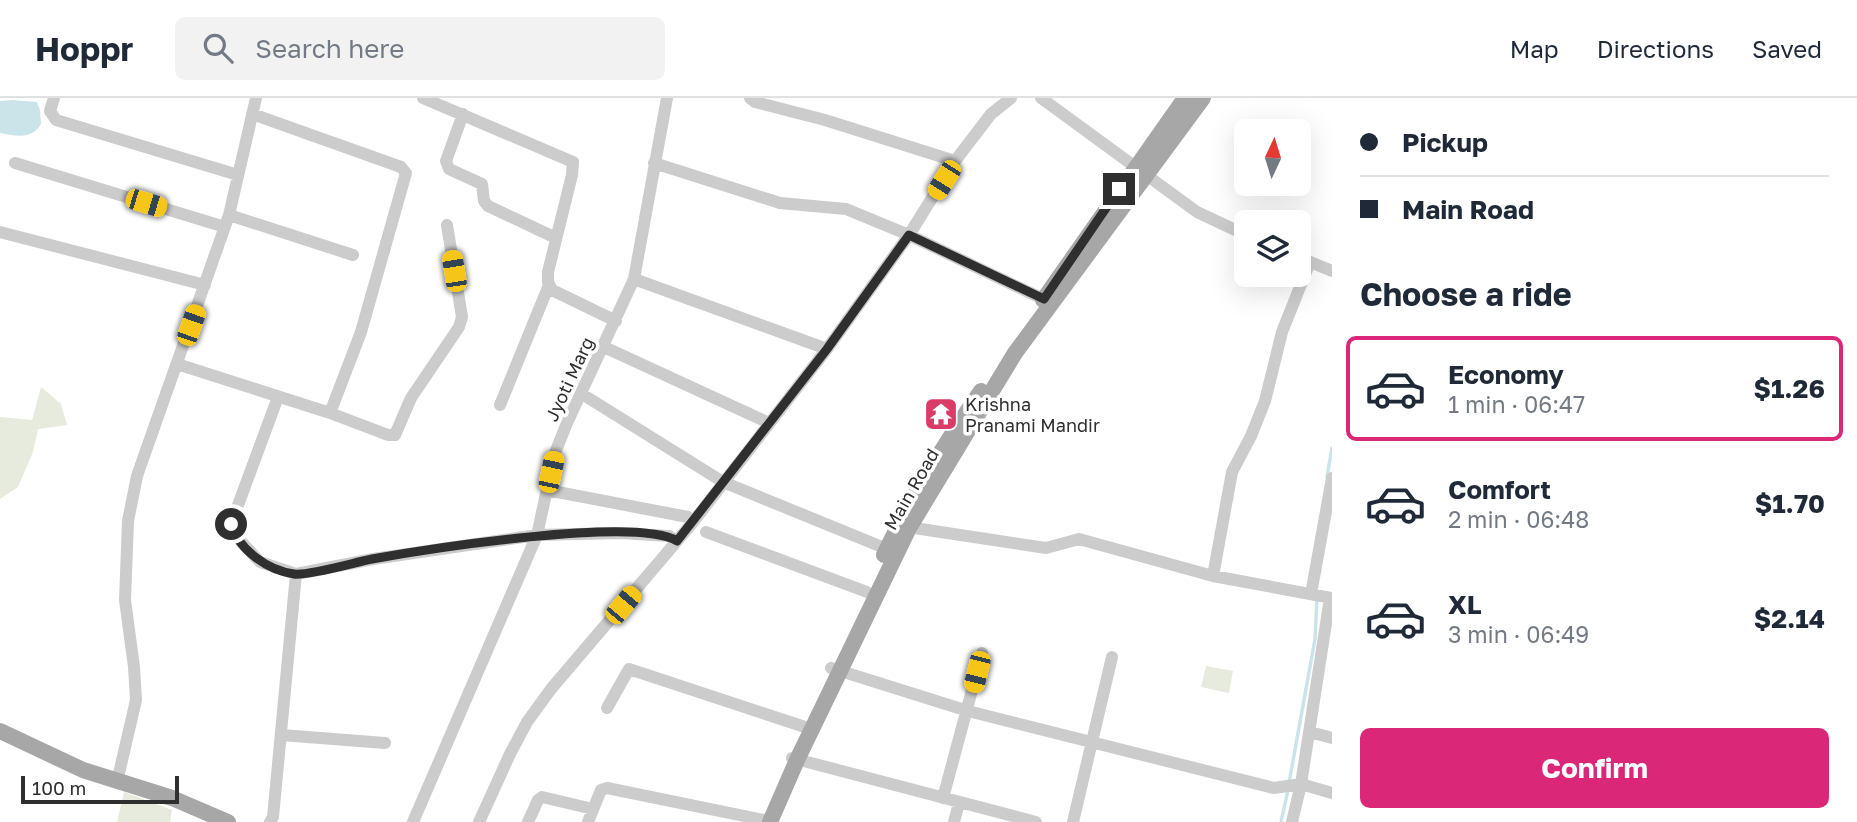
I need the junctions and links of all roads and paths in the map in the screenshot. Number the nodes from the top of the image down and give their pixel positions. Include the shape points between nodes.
1 (54, 98) edge
2 (256, 98) edge
3 (423, 98) edge
4 (667, 98) edge
5 (750, 98) edge
6 (1011, 98) edge
7 (1041, 98) edge
8 (1185, 98) edge
9 (1203, 98) edge
10 (252, 114) junction
11 (463, 114) junction
12 (955, 162) junction
13 (15, 163) dead end
14 (654, 163) junction
15 (1140, 171) junction
16 (238, 175) junction
17 (227, 221) junction
18 (447, 225) dead end
19 (1234, 229) edge
20 (0, 232) edge
21 (909, 235) junction
22 (556, 238) junction
23 (353, 255) dead end
24 (1311, 262) edge
25 (1332, 271) edge
26 (634, 279) junction
27 (205, 285) junction
28 (549, 285) junction
29 (1296, 287) edge
30 (1044, 299) junction
31 (616, 321) junction
32 (604, 347) junction
33 (827, 349) junction
34 (177, 365) junction
35 (582, 394) junction
36 (278, 397) junction
37 (500, 405) dead end
38 (330, 413) junction
39 (769, 423) junction
40 (1332, 478) edge
41 (723, 482) junction
42 (547, 490) junction
43 (694, 521) junction
44 (903, 527) junction
45 (706, 532) dead end
46 (537, 536) junction
47 (677, 541) junction
48 (887, 549) junction
49 (296, 574) junction
50 (1213, 576) junction
51 (867, 592) junction
52 (1311, 594) junction
53 (1331, 598) edge
54 (982, 653) dead end
55 (1112, 657) dead end
56 (835, 669) junction
57 (1326, 672) edge
58 (607, 708) dead end
59 (968, 711) junction
60 (805, 727) junction
61 (0, 732) edge
62 (1310, 732) junction
63 (281, 736) junction
64 (1332, 738) edge
65 (385, 743) dead end
66 (1092, 743) junction
67 (794, 759) junction
68 (117, 782) junction
69 (1301, 784) junction
70 (1332, 793) edge
71 (943, 798) junction
72 (959, 803) junction
73 (593, 809) junction
74 (766, 821) edge
75 (228, 822) edge
76 (270, 822) edge
77 (412, 822) edge
78 (479, 822) edge
79 (527, 822) edge
80 (588, 822) edge
81 (954, 822) edge
82 (1036, 822) edge
83 (1073, 822) edge
84 (1292, 822) edge

1 - 16 street via 50,111 56,120
2 - 10 street
3 - 11 street
4 - 14 street, Jyoti Marg
5 - 12 street
6 - 12 street via 991,114
7 - 15 street
8 - 15 main road, Main Road
9 - 15 main road, Main Road
10 - 16 street
10 - 38 street via 401,167 406,173 361,332
11 - 22 street via 446,160 449,169 482,184 488,206
11 - 22 street via 573,162
12 - 21 street
13 - 17 street
14 - 21 street via 780,203 846,209
14 - 26 street, Jyoti Marg
15 - 19 street via 1196,212
15 - 30 main road, Main Road
15 - 44 main road, Main Road
16 - 17 street
17 - 23 street
17 - 27 street
18 - 38 street via 462,317 411,398 397,433 388,435
20 - 27 street
21 - 30 street
21 - 33 street
22 - 28 street
24 - 25 street
26 - 31 street, Jyoti Marg
26 - 33 street
27 - 34 street
28 - 31 street
28 - 37 street
29 - 50 street via 1265,401 1232,472
30 - 44 main road, Main Road via 958,423
31 - 32 street, Jyoti Marg
32 - 35 street, Jyoti Marg
32 - 39 street
33 - 39 street
34 - 36 street
34 - 68 street via 137,476 128,521 125,600 136,699
35 - 41 street
35 - 42 street, Jyoti Marg via 555,453
36 - 38 street
36 - 49 street via 231,524 234,534 260,562
39 - 41 street
40 - 52 street
41 - 43 street
41 - 48 street
42 - 43 street
42 - 46 street, Jyoti Marg
43 - 47 street
44 - 48 main road, Main Road
44 - 50 street via 1046,548 1079,539
44 - 56 main road, Main Road
45 - 51 street
46 - 47 street via 620,533 669,536
46 - 49 street
46 - 77 street, Jyoti Marg
47 - 78 street via 527,722
48 - 51 main road, Main Road
49 - 63 street
50 - 52 street
51 - 56 main road, Main Road
52 - 53 street
53 - 57 street
54 - 59 street
55 - 66 street
56 - 59 street
56 - 60 main road, Main Road
56 - 67 main road, Main Road
57 - 62 street
58 - 60 street via 629,669
59 - 66 street
59 - 71 street
60 - 67 main road, Main Road
61 - 68 main road
62 - 64 street
62 - 69 street
63 - 65 street
63 - 76 street
66 - 69 street via 1274,788
66 - 83 street
67 - 71 street
67 - 74 main road, Main Road
68 - 75 main road via 172,798
69 - 70 street
69 - 84 street
71 - 72 street
72 - 81 street
72 - 82 street
73 - 74 street via 598,794 607,789
73 - 79 street via 542,797
73 - 80 street

